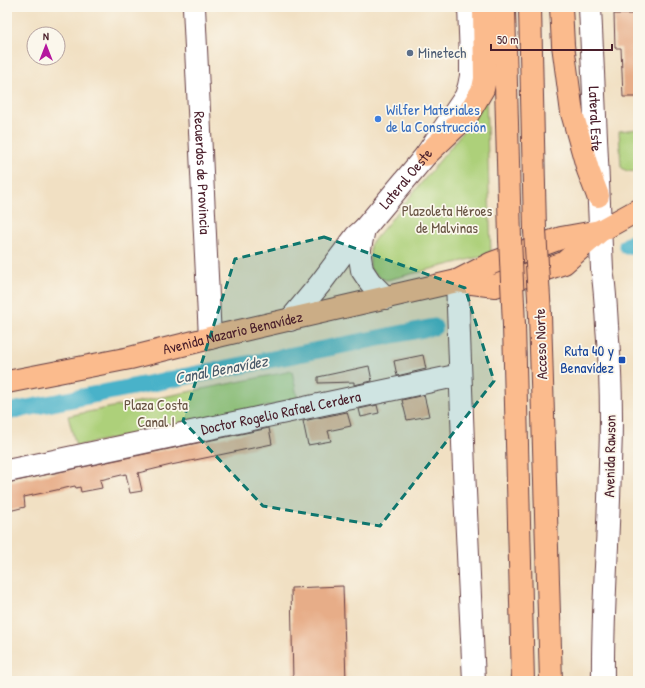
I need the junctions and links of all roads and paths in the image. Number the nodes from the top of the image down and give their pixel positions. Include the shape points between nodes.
1 (194, 7) edge
2 (469, 7) edge
3 (484, 7) edge
4 (504, 7) edge
5 (530, 7) edge
6 (561, 7) edge
7 (590, 7) edge
8 (426, 155) junction
9 (598, 196) junction
10 (638, 210) edge
11 (364, 229) junction
12 (600, 231) junction
13 (457, 281) junction
14 (386, 298) junction
15 (290, 320) junction
16 (210, 338) junction
17 (460, 374) junction
18 (7, 382) edge
19 (7, 471) edge
20 (474, 681) edge
21 (523, 681) edge
22 (551, 681) edge
23 (603, 681) edge

1 - 16 street, Recuerdos de Provincia
2 - 8 street, Lateral Oeste via 469,86 466,96
3 - 8 main road via 485,79 482,89 467,116
4 - 21 main road, Acceso Norte, bridge
5 - 22 main road, Acceso Norte, bridge
6 - 9 main road via 563,46 572,113
7 - 9 street, Lateral Este
8 - 11 street, Lateral Oeste
9 - 12 street, Lateral Este
10 - 12 main road, Avenida Nazario Benavídez
11 - 14 street, Lateral Oeste via 360,248 362,270
11 - 15 street
12 - 13 main road, Avenida Nazario Benavídez via 561,238 492,263
12 - 23 street, Avenida Rawson via 609,354 611,426
13 - 14 main road, Avenida Nazario Benavídez
13 - 17 street
14 - 15 main road, Avenida Nazario Benavídez
15 - 16 main road, Avenida Nazario Benavídez
16 - 18 main road, Avenida Nazario Benavídez via 130,358
17 - 19 street, Doctor Rogelio Rafael Cerdera
17 - 20 street

